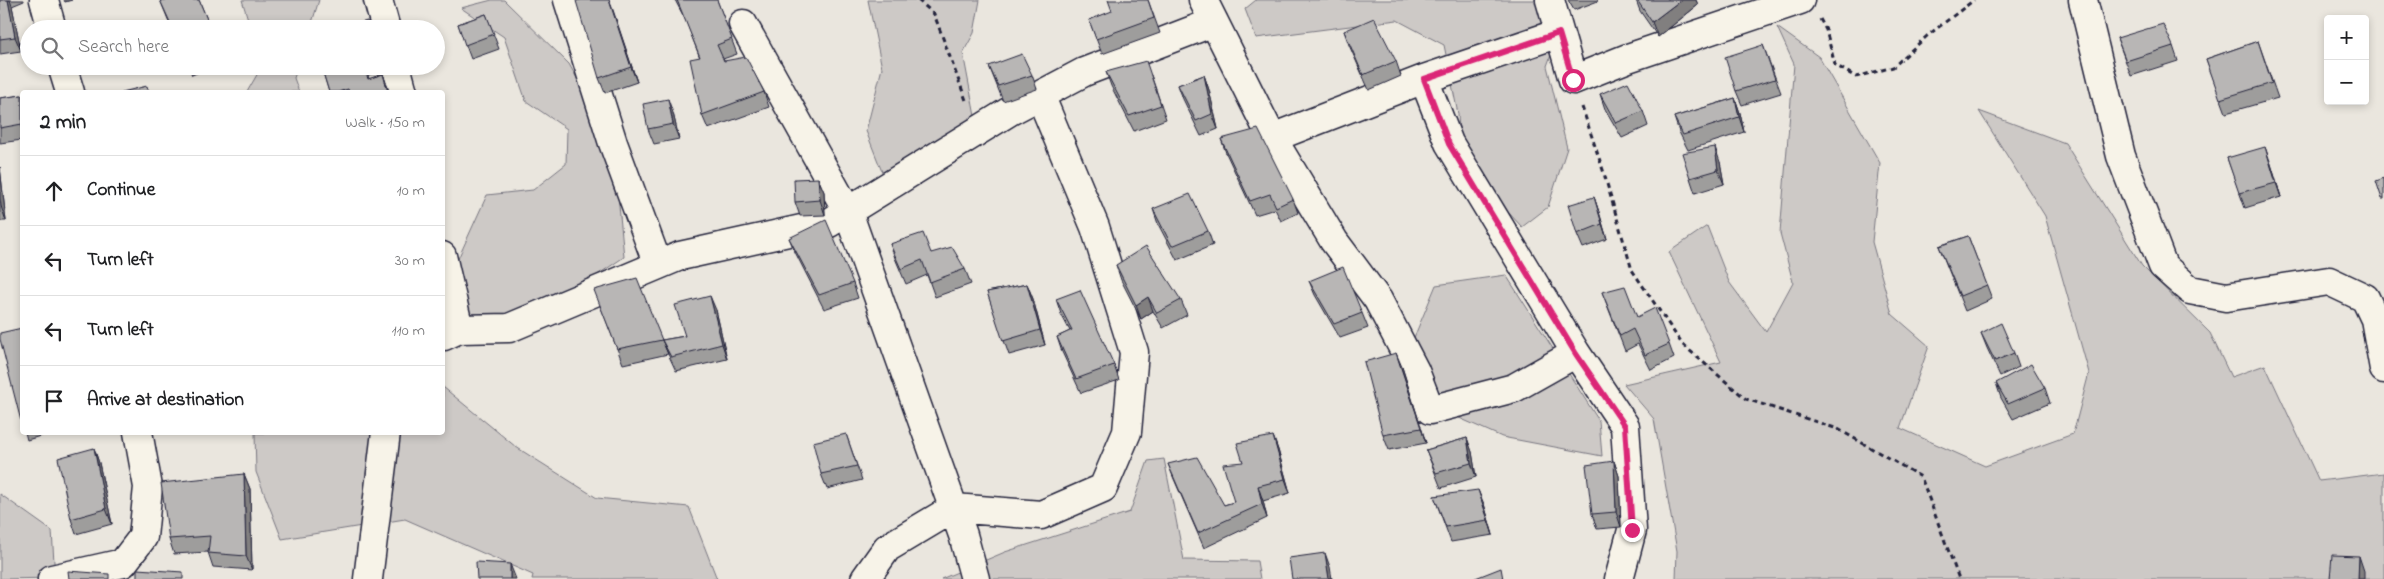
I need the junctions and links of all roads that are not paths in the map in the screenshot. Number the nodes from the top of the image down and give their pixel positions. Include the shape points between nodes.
1 (44, 0) edge
2 (378, 0) edge
3 (568, 0) edge
4 (1550, 0) edge
5 (2083, 0) edge
6 (1809, 8) edge
7 (1209, 11) edge
8 (50, 20) edge
9 (384, 20) edge
10 (743, 24) dead end
11 (1559, 33) junction
12 (65, 75) edge
13 (398, 75) edge
14 (1424, 79) junction
15 (69, 90) edge
16 (402, 90) edge
17 (1040, 95) junction
18 (1272, 138) junction
19 (848, 212) junction
20 (658, 265) junction
21 (445, 281) edge
22 (451, 332) edge
23 (1576, 354) junction
24 (2384, 369) edge
25 (139, 435) edge
26 (386, 435) edge
27 (954, 508) junction
28 (52, 579) edge
29 (368, 579) edge
30 (865, 579) edge
31 (975, 579) edge
32 (1619, 579) edge

1 - 8 street
2 - 9 street
3 - 20 street via 613,144
4 - 11 street
5 - 24 street via 2121,156 2163,266 2190,290 2226,297 2329,280 2365,298 2375,319
6 - 11 street via 1628,58 1573,80
7 - 17 street
7 - 18 street
10 - 19 street
11 - 14 street
12 - 15 street
13 - 16 street
14 - 18 street
14 - 23 street via 1449,144
17 - 19 street
17 - 27 street via 1095,227 1134,352 1126,432 1103,488 1042,515
18 - 23 street via 1334,241 1378,300 1415,371 1430,410 1514,388
19 - 20 street via 829,223 680,256
19 - 27 street
20 - 22 street via 509,328
21 - 22 street
23 - 32 street via 1625,426 1632,530
25 - 28 street via 148,487 143,537 123,563
26 - 29 street
27 - 30 street via 887,548
27 - 31 street

